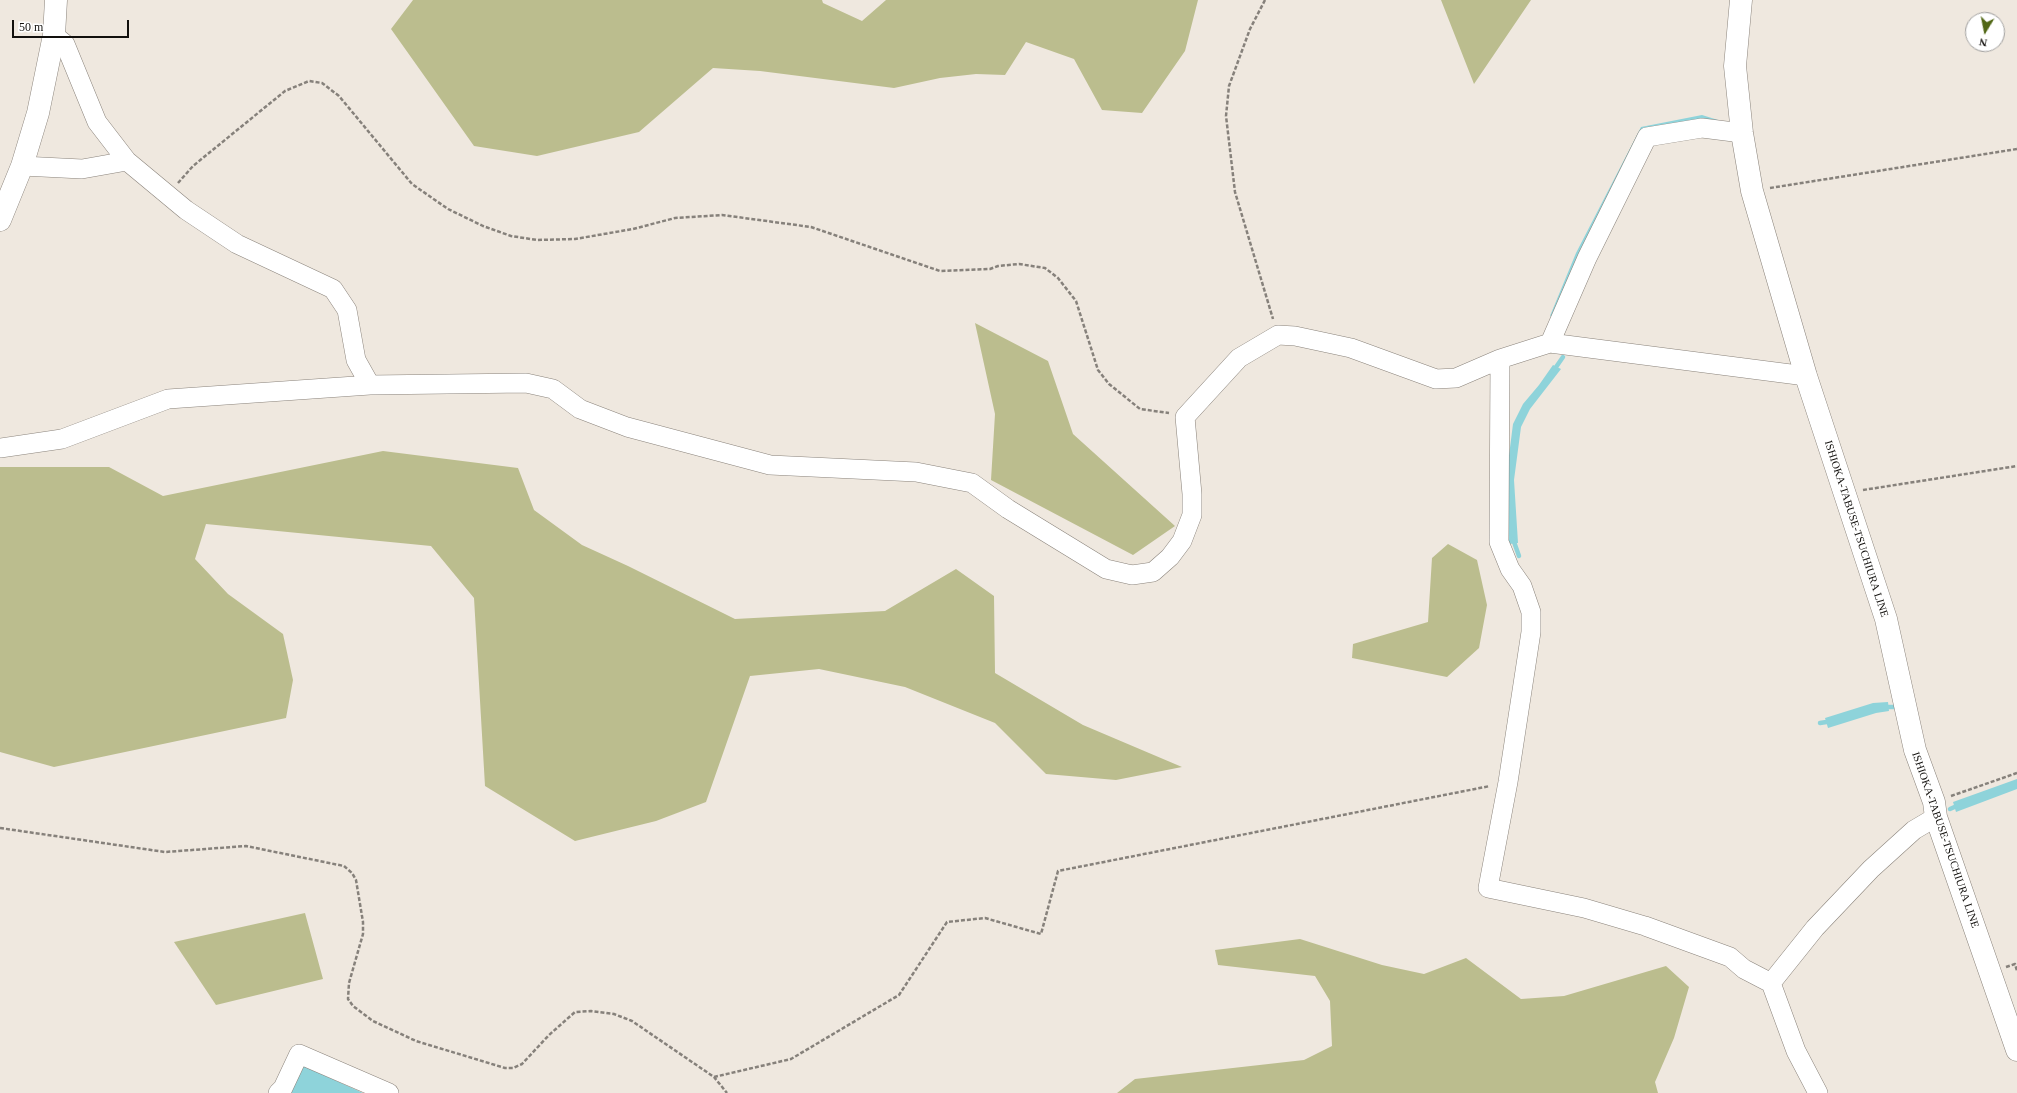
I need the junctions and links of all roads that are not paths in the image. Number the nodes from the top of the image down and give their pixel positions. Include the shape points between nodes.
1 (56, 0) edge
2 (1741, 0) edge
3 (54, 35) junction
4 (1742, 133) junction
5 (127, 161) junction
6 (22, 166) junction
7 (0, 220) edge
8 (1550, 343) junction
9 (1500, 359) junction
10 (1806, 376) junction
11 (370, 386) junction
12 (0, 448) edge
13 (1935, 810) junction
14 (1771, 983) junction
15 (2017, 1050) edge
16 (278, 1093) edge
17 (389, 1093) edge
18 (1818, 1093) edge

1 - 3 main road
2 - 4 main road, ISHIOKA-TABUSE-TSUCHIURA LINE via 1735,66
3 - 5 street via 65,44 97,122
3 - 6 main road via 38,113
4 - 8 street via 1702,128 1647,137 1587,258
4 - 10 main road, ISHIOKA-TABUSE-TSUCHIURA LINE via 1752,190
5 - 6 street via 82,169
5 - 11 street via 186,210 237,244 333,289 347,310 356,360
6 - 7 main road
8 - 9 street
8 - 10 street
9 - 11 street via 1456,378 1436,379 1351,348 1278,335 1239,358 1185,417 1192,516 1182,541 1170,557 1153,572 1132,575 1106,569 972,484 916,472 770,464 627,427 580,409 552,389 526,383
9 - 14 street via 1499,542 1510,570 1522,586 1531,612 1531,632 1508,782 1488,888 1584,908 1645,926 1730,957 1744,969
10 - 13 main road, ISHIOKA-TABUSE-TSUCHIURA LINE via 1886,619 1915,750
11 - 12 street via 168,399 62,439
13 - 14 street via 1870,869 1815,928
13 - 15 main road, ISHIOKA-TABUSE-TSUCHIURA LINE
14 - 18 street via 1796,1051
16 - 17 street via 283,1088 299,1054

